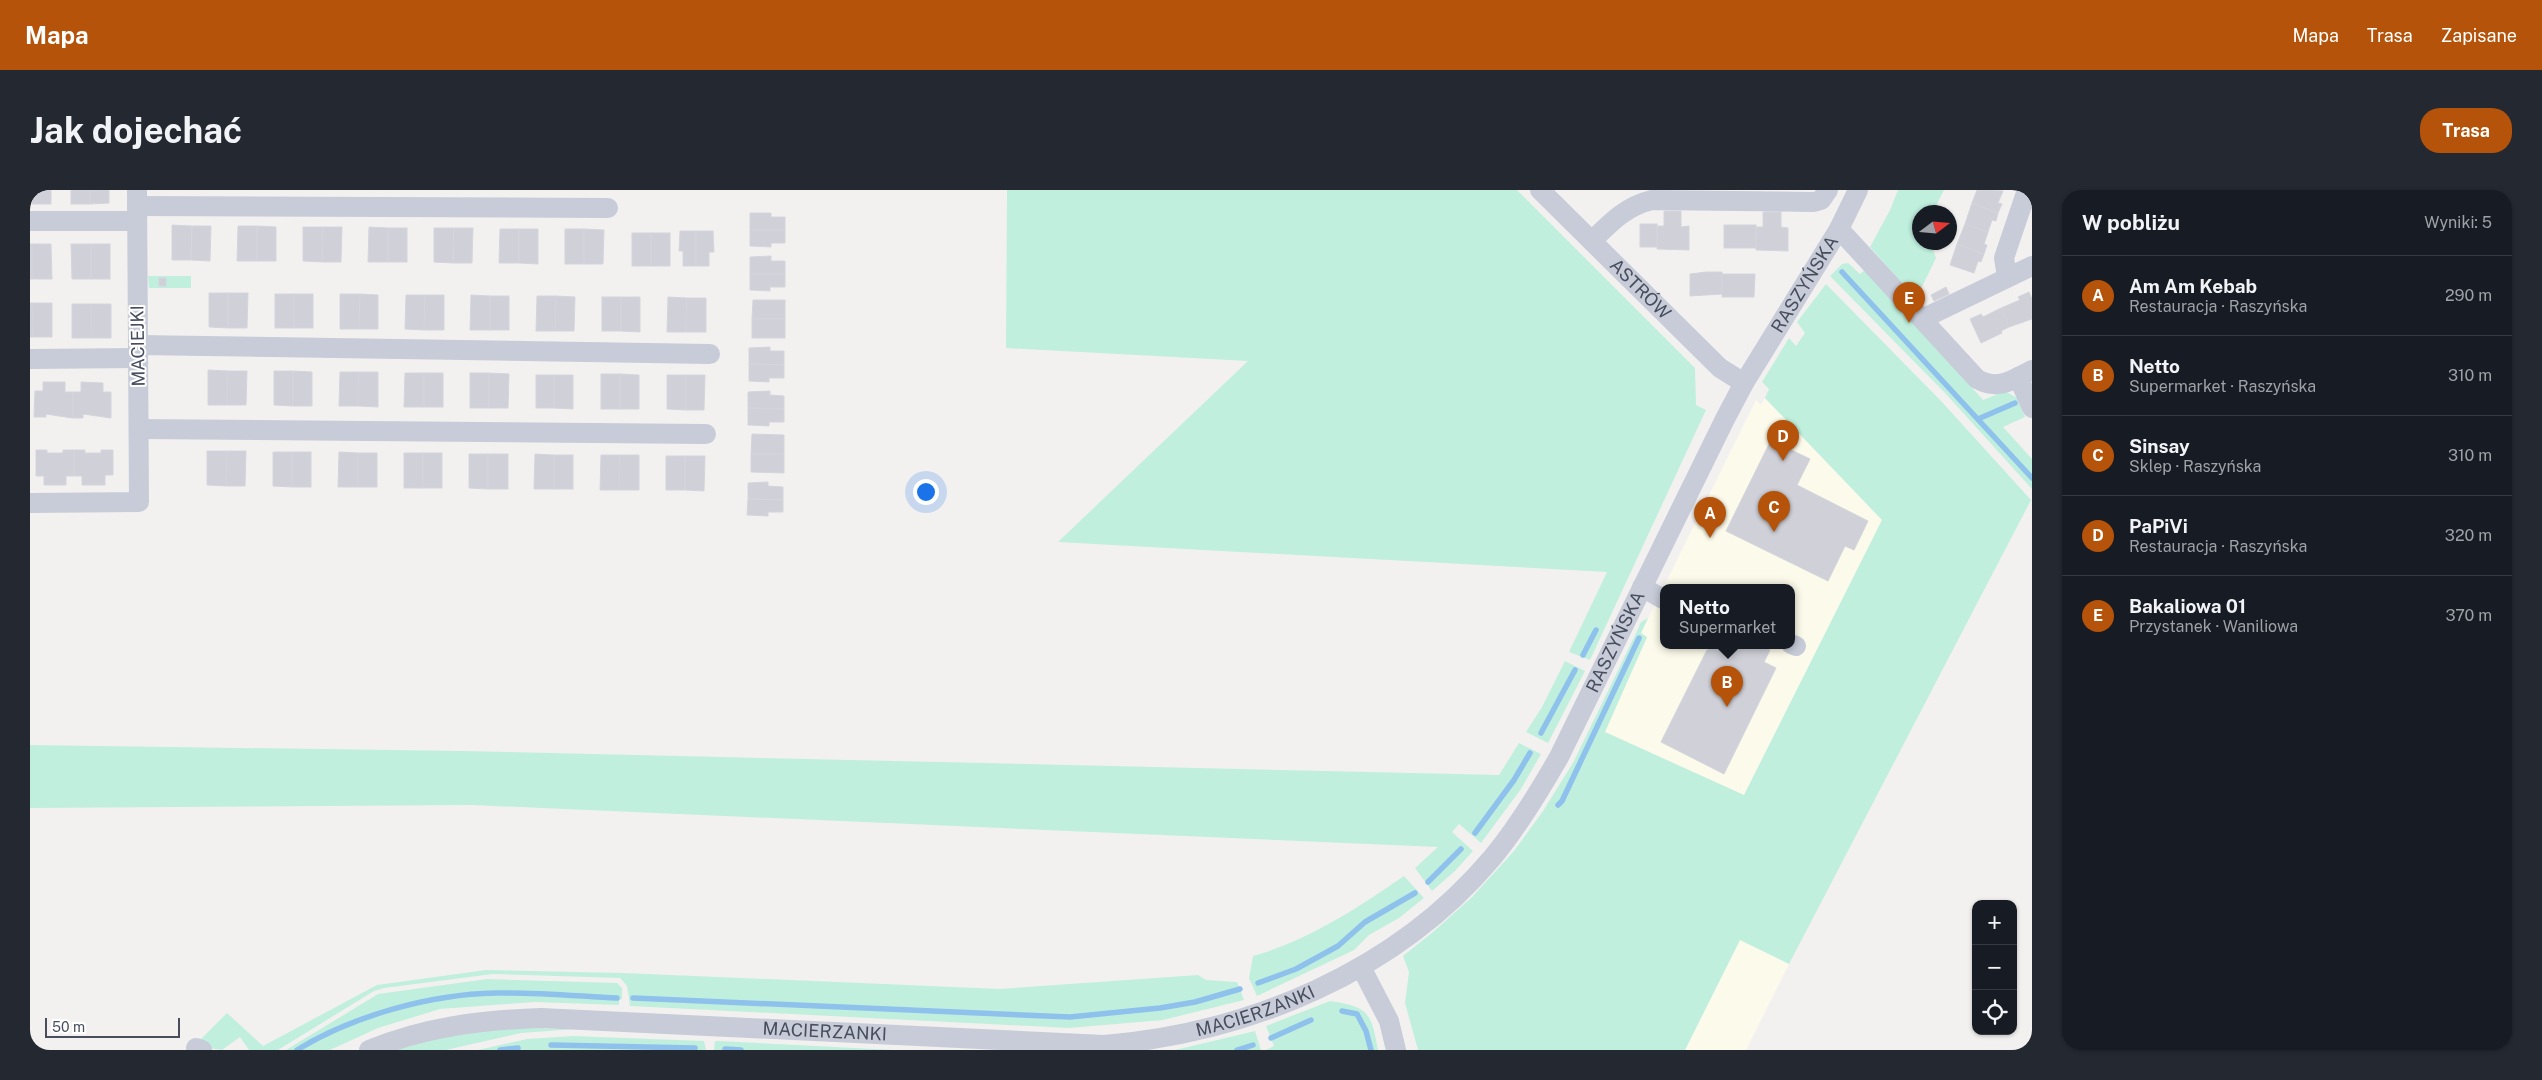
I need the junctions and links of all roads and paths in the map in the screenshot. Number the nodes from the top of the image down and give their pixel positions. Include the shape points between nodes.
1 (1540, 190) edge
2 (1828, 190) edge
3 (1858, 190) edge
4 (2027, 190) edge
5 (137, 206) edge
6 (608, 208) dead end
7 (30, 221) edge
8 (1839, 229) junction
9 (1592, 241) junction
10 (2032, 266) edge
11 (2007, 277) junction
12 (1922, 319) junction
13 (138, 352) junction
14 (710, 354) dead end
15 (30, 358) edge
16 (2025, 373) edge
17 (1744, 382) junction
18 (2032, 408) edge
19 (139, 429) junction
20 (706, 434) dead end
21 (30, 503) edge
22 (1642, 587) junction
23 (1660, 597) edge
24 (1361, 967) junction
25 (369, 1050) edge
26 (1396, 1050) edge

1 - 9 street, ASTRÓW
2 - 9 street via 1821,200 1814,202 1652,200 1640,203 1615,219
3 - 8 street, RASZYŃSKA
4 - 11 street via 2004,258
5 - 6 street
5 - 7 street
5 - 13 street, MACIEJKI
8 - 12 street
8 - 17 street, RASZYŃSKA
9 - 17 street, ASTRÓW via 1720,368
10 - 11 street
11 - 12 street
12 - 16 street via 1977,379 1988,385 2002,384
13 - 14 street
13 - 15 street
13 - 19 street, MACIEJKI
16 - 18 street
17 - 22 street, RASZYŃSKA
19 - 20 street
19 - 21 street, MACIEJKI via 139,502
22 - 23 street
22 - 24 street, RASZYŃSKA via 1559,757 1512,832 1491,859 1439,910
24 - 25 street, MACIERZANKI via 1256,1015 1213,1028 1129,1042 1104,1044 541,1018 448,1025
24 - 26 street via 1390,1022

